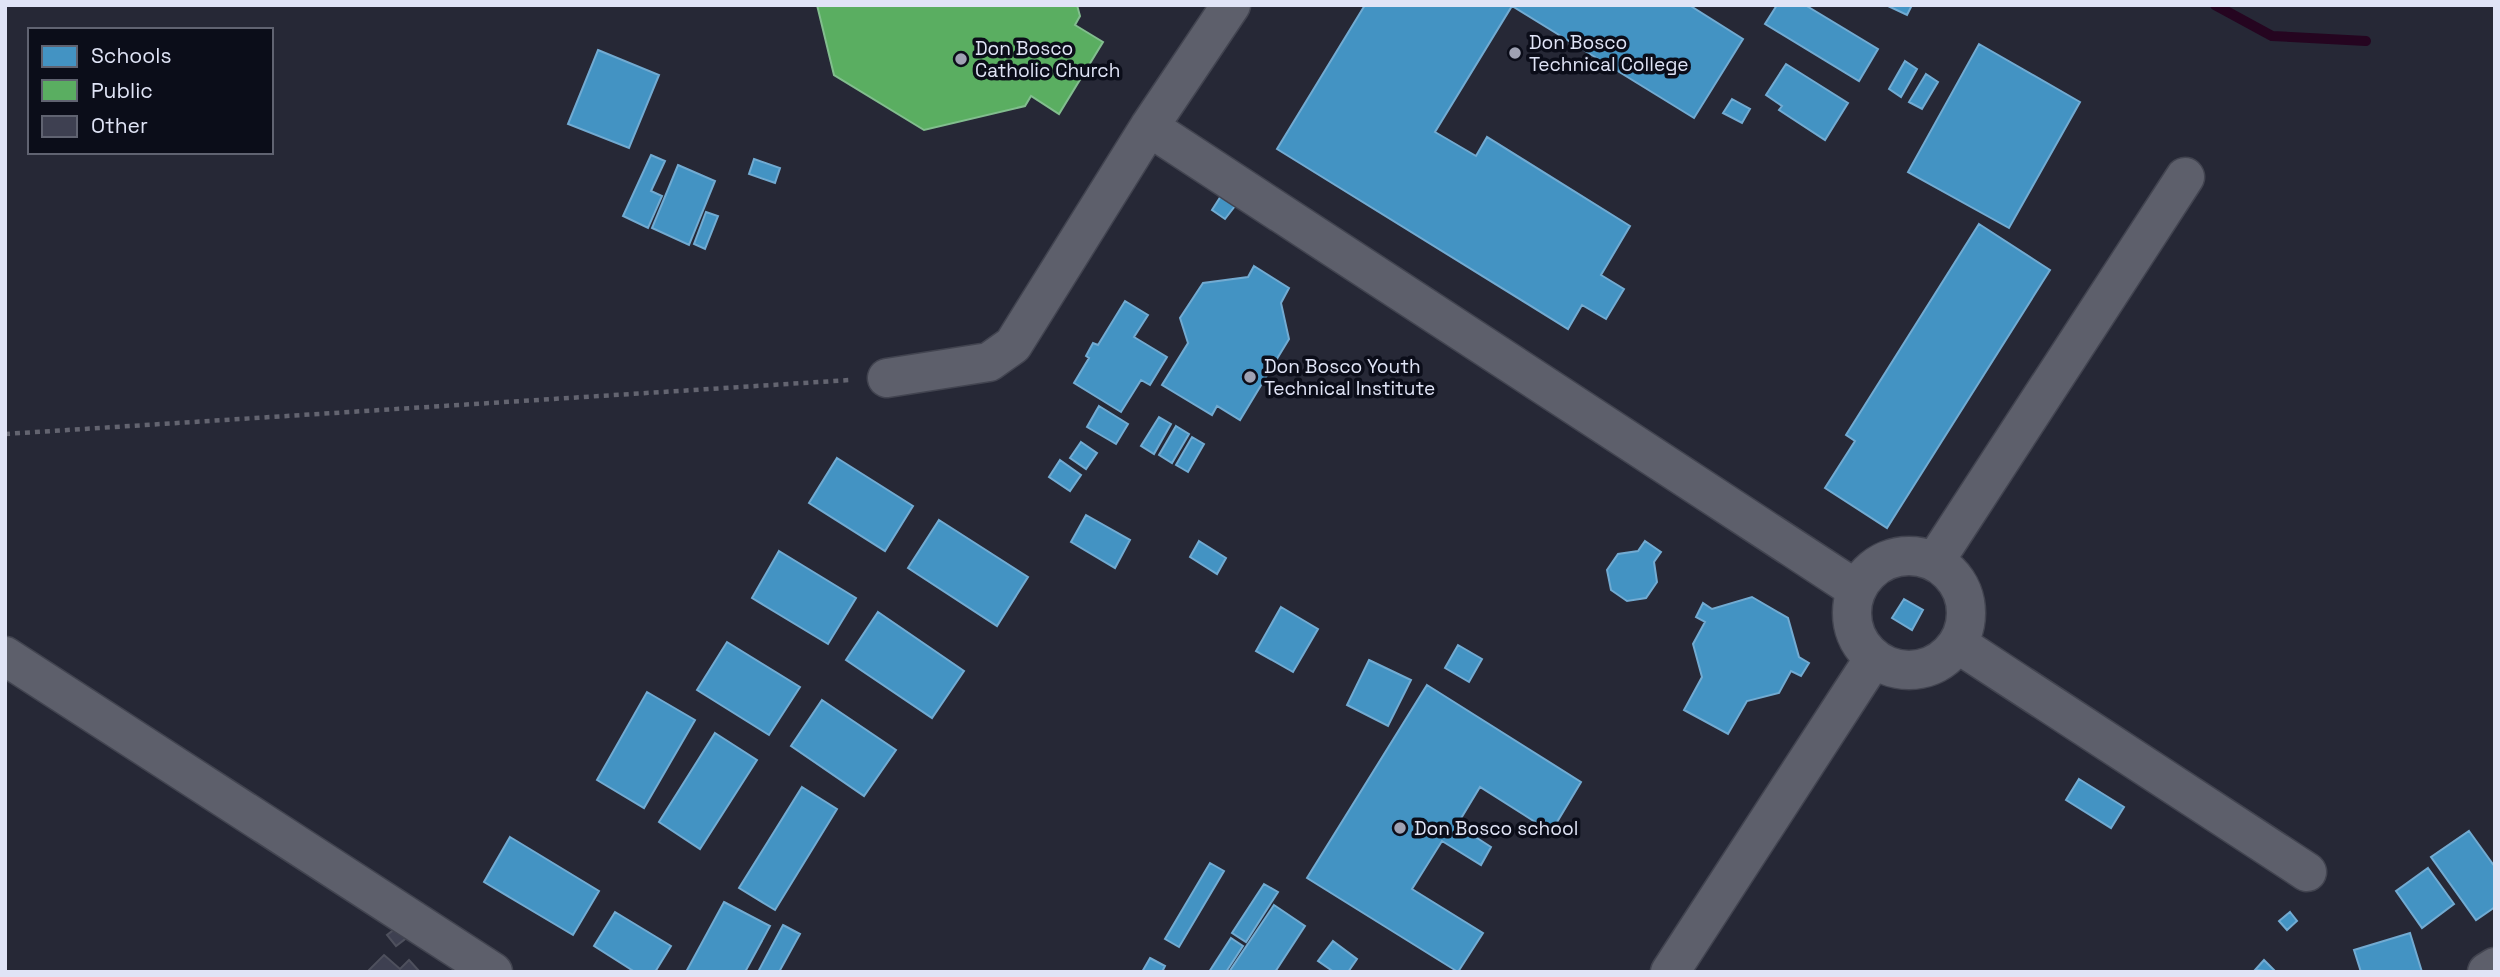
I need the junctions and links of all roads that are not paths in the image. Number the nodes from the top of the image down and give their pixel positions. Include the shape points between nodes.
1 (1231, 5) edge
2 (1149, 127) junction
3 (2185, 177) dead end
4 (887, 377) road end
5 (1935, 561) junction
6 (1857, 590) junction
7 (1958, 644) junction
8 (5, 656) edge
9 (1874, 658) junction
10 (2307, 872) dead end
11 (2495, 967) edge
12 (493, 972) edge
13 (1670, 972) edge
14 (2487, 972) edge

1 - 2 street
2 - 4 street via 1013,345 989,362
2 - 6 street
3 - 5 street
5 - 6 street via 1912,555 1889,559 1869,571
5 - 7 street via 1954,576 1965,597 1966,622
6 - 9 street via 1852,608 1854,627
7 - 9 street via 1942,661 1919,670 1896,669
7 - 10 street
8 - 12 street
9 - 13 street
11 - 14 street

